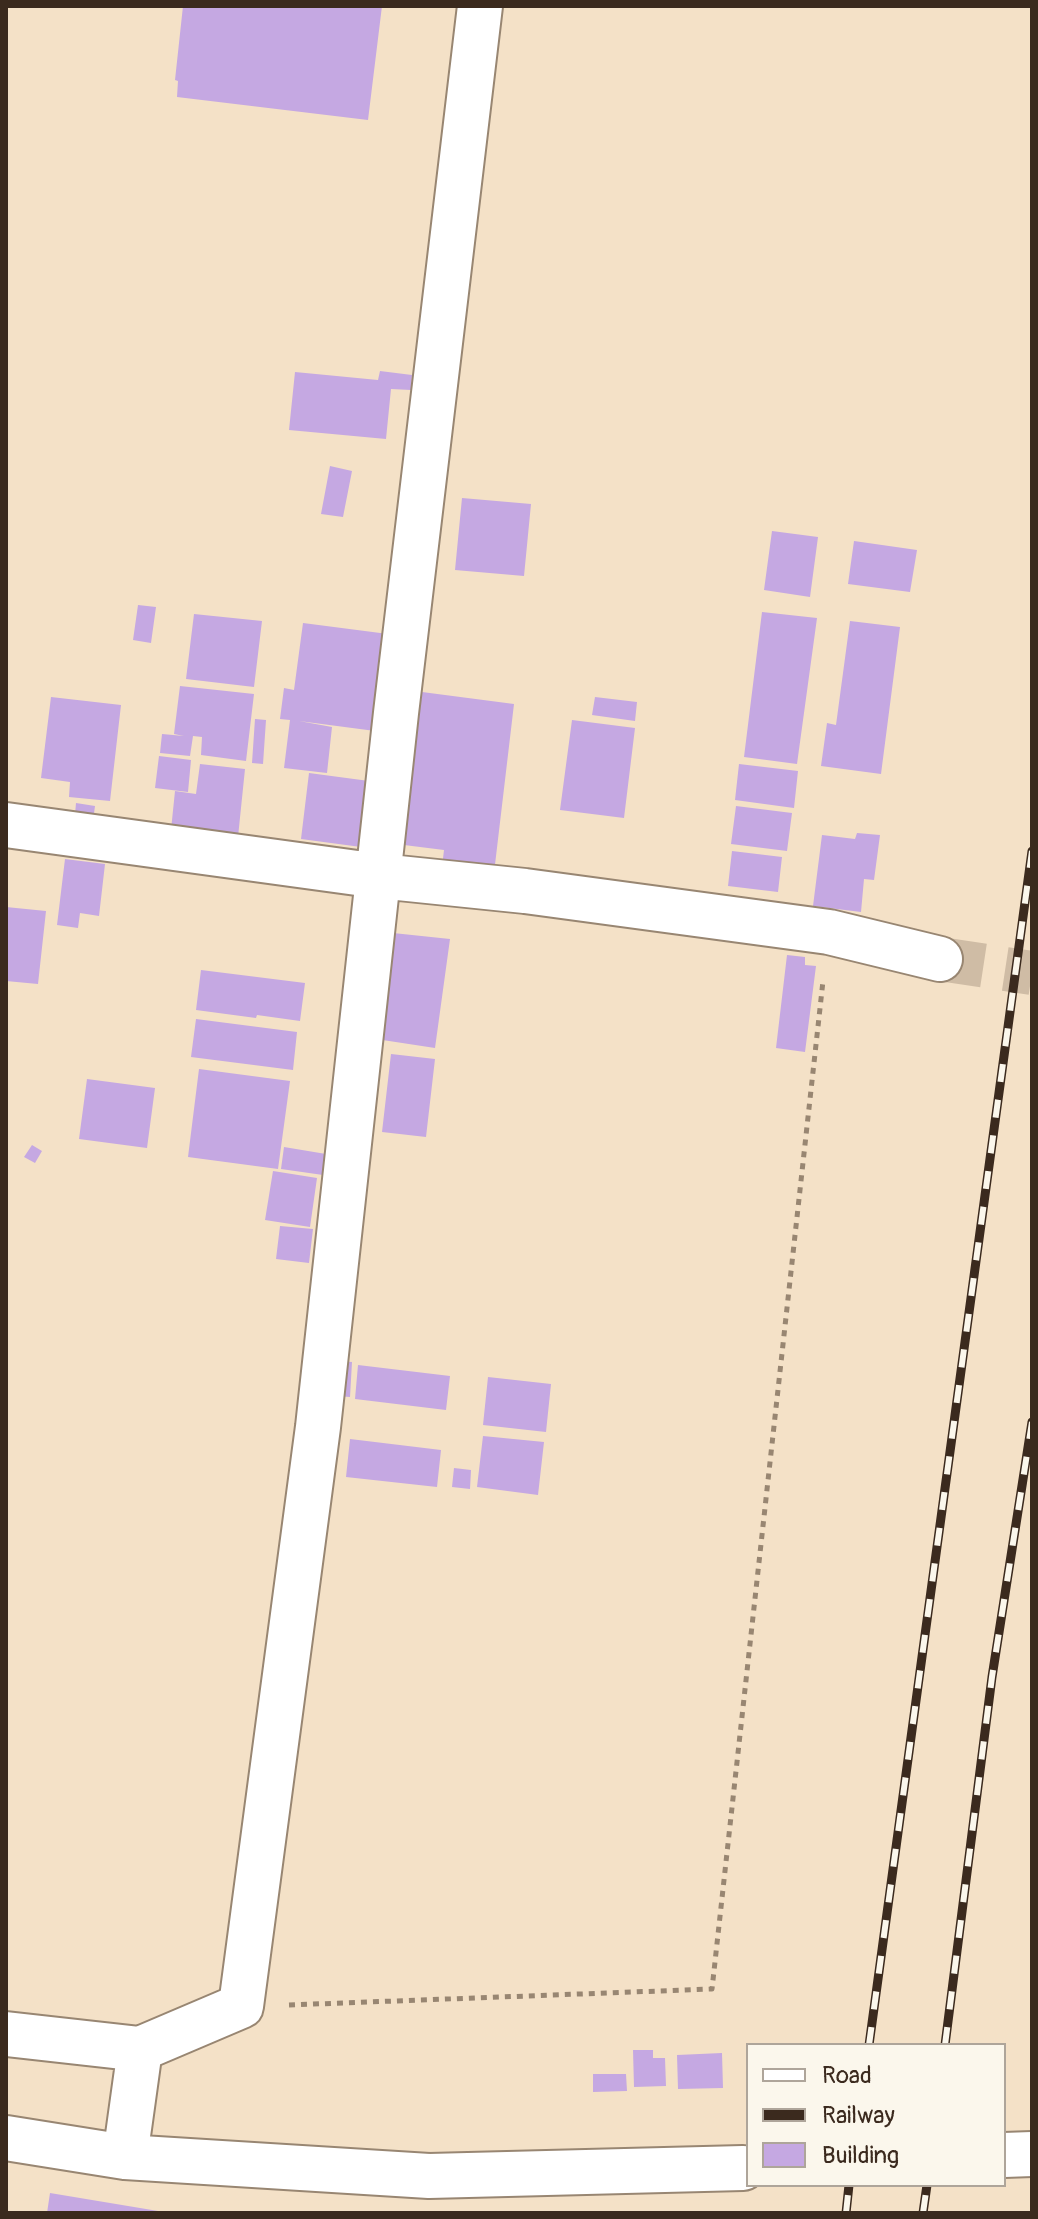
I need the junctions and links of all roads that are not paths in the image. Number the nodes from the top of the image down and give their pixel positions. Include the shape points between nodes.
1 (480, 6) edge
2 (6, 825) edge
3 (379, 876) junction
4 (940, 959) tunnel mouth
5 (6, 2034) edge
6 (140, 2049) junction
7 (6, 2138) edge
8 (1032, 2154) edge
9 (1006, 2155) edge
10 (125, 2157) junction
11 (743, 2168) dead end

1 - 3 street
2 - 3 street
3 - 4 street via 829,932
3 - 6 street via 318,1427 241,2006
5 - 6 street
6 - 10 street
7 - 10 street
8 - 9 street
10 - 11 street via 429,2176

